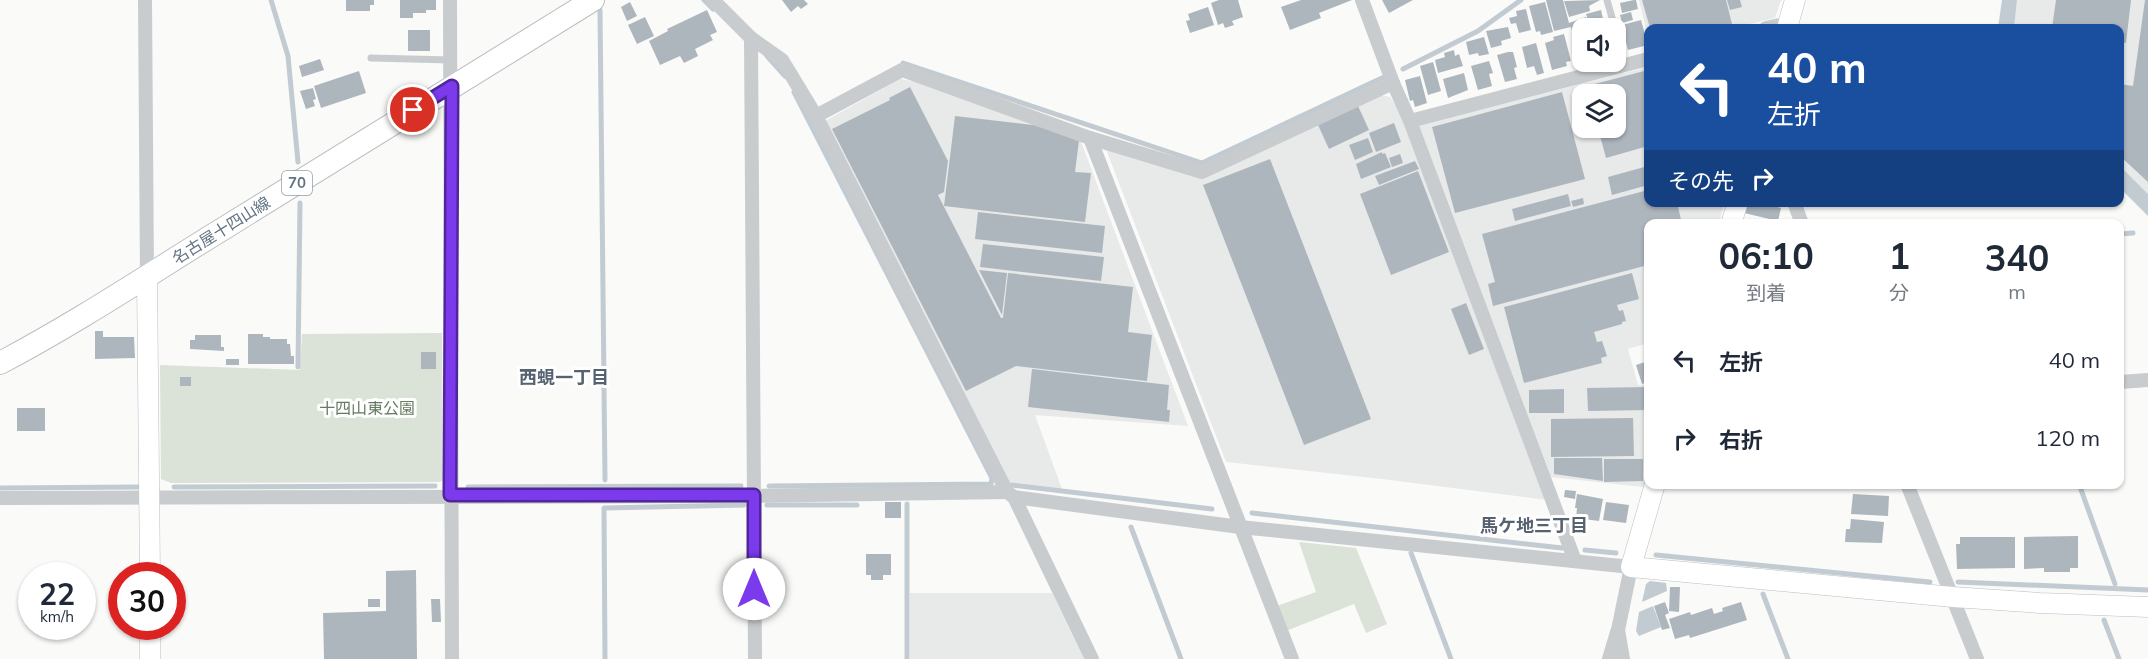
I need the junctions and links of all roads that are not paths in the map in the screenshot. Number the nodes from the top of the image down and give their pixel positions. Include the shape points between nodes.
1 (145, 0) edge
2 (450, 0) edge
3 (592, 0) edge
4 (713, 0) edge
5 (1362, 0) edge
6 (1607, 0) edge
7 (1795, 0) edge
8 (1612, 18) edge
9 (1788, 24) edge
10 (751, 38) junction
11 (371, 58) dead end
12 (451, 60) junction
13 (1644, 60) edge
14 (1626, 64) edge
15 (1597, 72) edge
16 (1393, 82) junction
17 (452, 86) junction
18 (816, 116) junction
19 (1410, 121) junction
20 (1090, 138) junction
21 (147, 276) junction
22 (0, 363) edge
23 (2148, 380) edge
24 (2124, 382) edge
25 (1654, 489) edge
26 (1909, 489) edge
27 (450, 495) junction
28 (754, 495) junction
29 (1011, 495) junction
30 (149, 497) junction
31 (0, 498) edge
32 (1240, 527) junction
33 (1575, 561) junction
34 (150, 562) edge
35 (1631, 567) junction
36 (1953, 597) junction
37 (2148, 607) edge
38 (1618, 630) junction
39 (150, 640) edge
40 (150, 659) edge
41 (452, 659) edge
42 (755, 659) edge
43 (1092, 659) edge
44 (1292, 659) edge
45 (1610, 659) edge
46 (1623, 659) edge
47 (1977, 659) edge

1 - 21 street
2 - 12 street
3 - 17 main road, 名古屋十四山線 / 70
4 - 10 street
5 - 16 street
6 - 8 lane
7 - 9 street
10 - 18 street via 782,60
10 - 28 street
11 - 12 lane
12 - 17 street
13 - 14 street
15 - 19 street
16 - 19 street
16 - 20 street via 1202,172
17 - 21 main road, 名古屋十四山線 / 70
17 - 27 street
18 - 20 street via 902,70
18 - 29 street
19 - 33 street
20 - 32 street
21 - 22 main road, 名古屋十四山線 / 70
21 - 30 street
23 - 24 street
25 - 35 street
26 - 36 street
27 - 28 street
27 - 30 street
27 - 41 street
28 - 29 street
28 - 42 street
29 - 32 street
29 - 43 street
30 - 31 street
30 - 34 street
32 - 33 street
32 - 44 street
33 - 35 street
35 - 36 street
35 - 38 street
36 - 37 street
36 - 47 street
38 - 45 street
38 - 46 street
39 - 40 street

